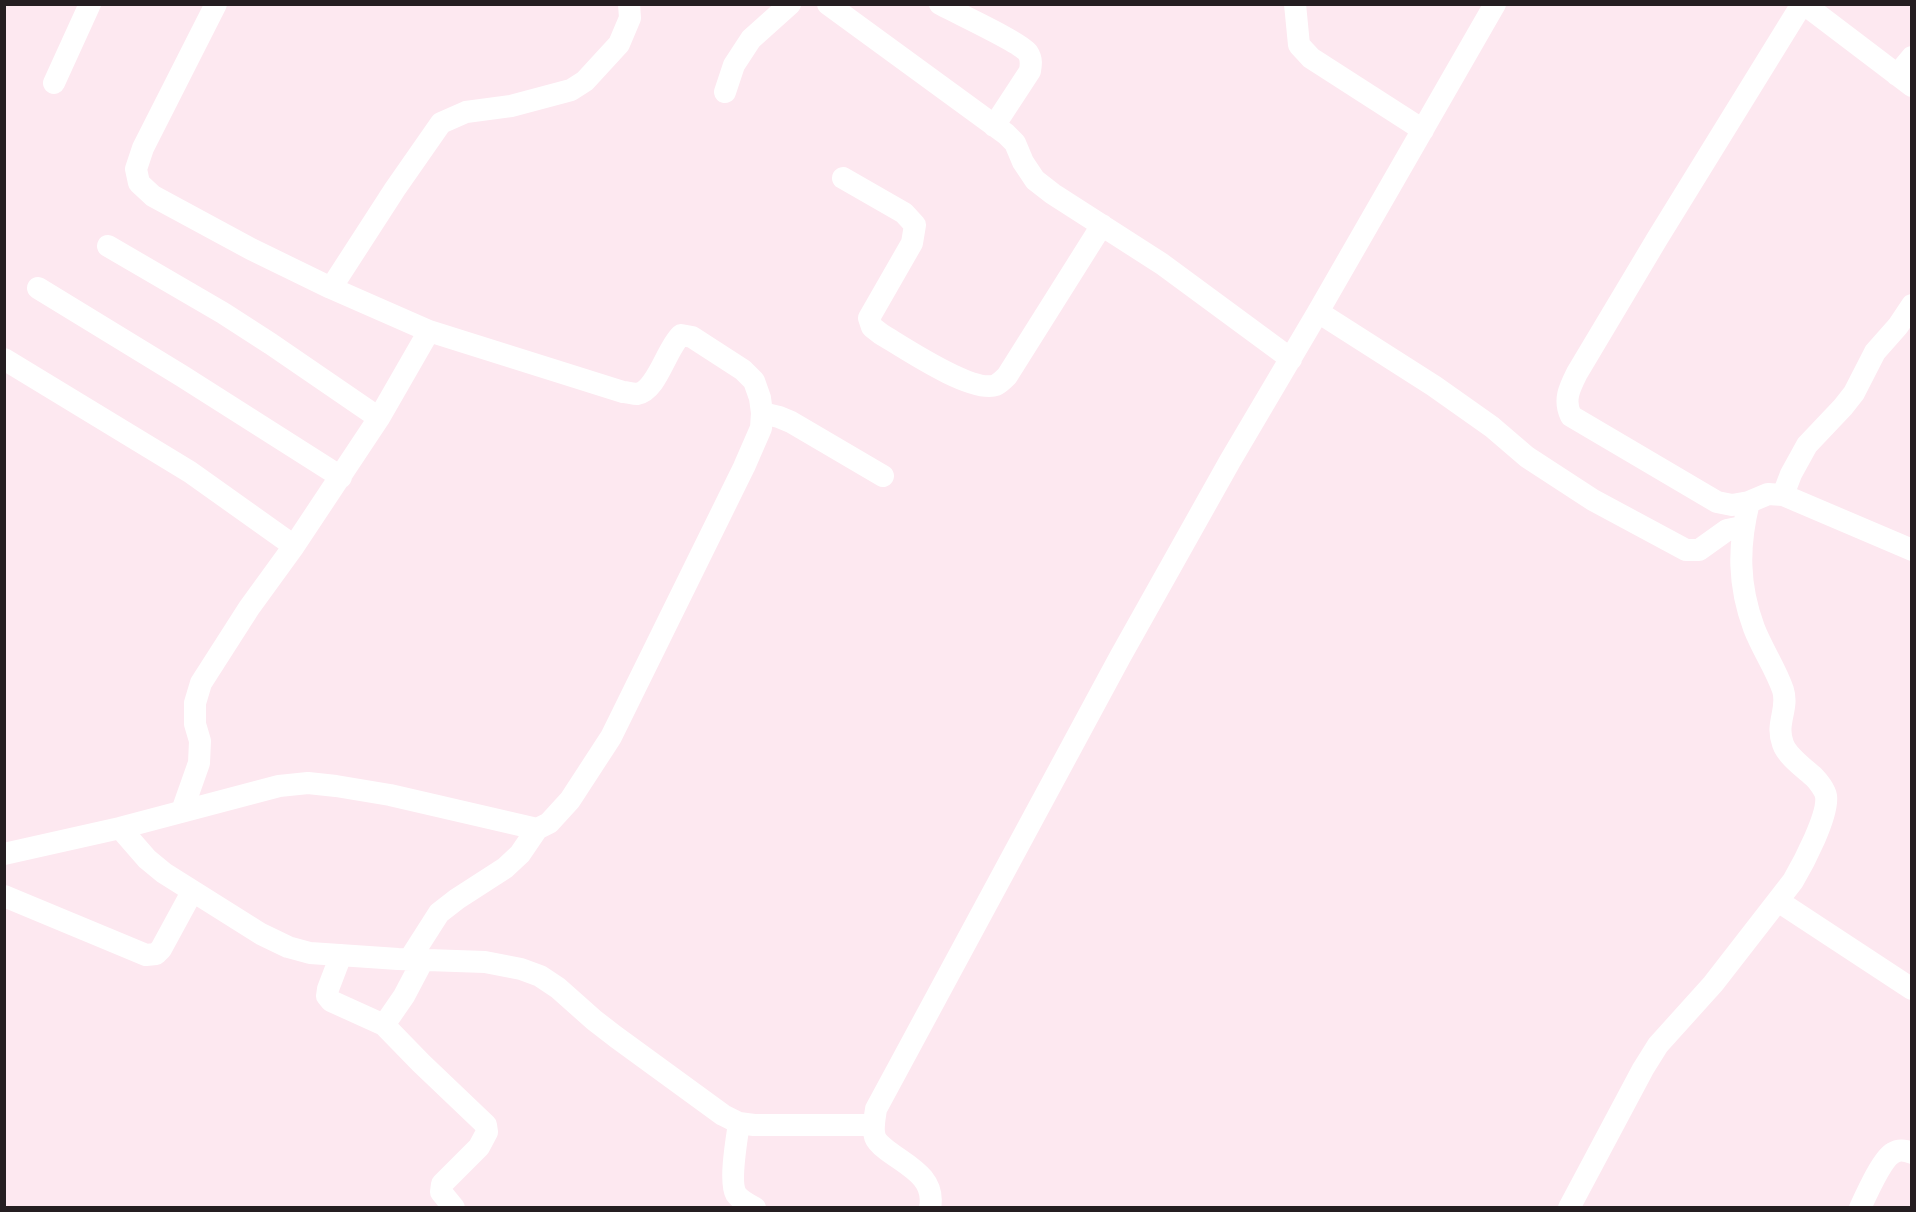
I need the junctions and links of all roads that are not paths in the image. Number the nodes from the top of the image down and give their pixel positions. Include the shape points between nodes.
1 (90, 4) edge
2 (216, 4) edge
3 (629, 4) edge
4 (790, 4) edge
5 (828, 4) edge
6 (940, 4) edge
7 (1294, 4) edge
8 (1495, 4) edge
9 (1803, 4) edge
10 (1911, 57) edge
11 (1904, 81) edge
12 (54, 83) dead end
13 (725, 92) dead end
14 (994, 126) junction
15 (1423, 130) junction
16 (843, 178) dead end
17 (1102, 225) junction
18 (108, 246) dead end
19 (38, 288) dead end
20 (331, 288) junction
21 (1911, 305) edge
22 (1318, 312) junction
23 (429, 331) junction
24 (4, 359) edge
25 (1291, 359) junction
26 (762, 413) junction
27 (379, 418) junction
28 (883, 476) dead end
29 (341, 477) junction
30 (1783, 495) junction
31 (1749, 502) junction
32 (1742, 528) junction
33 (294, 546) junction
34 (1911, 550) edge
35 (182, 811) junction
36 (120, 828) junction
37 (537, 829) junction
38 (4, 854) edge
39 (192, 892) junction
40 (4, 896) edge
41 (1778, 901) junction
42 (341, 955) junction
43 (416, 960) junction
44 (1911, 989) edge
45 (384, 1025) junction
46 (739, 1123) junction
47 (874, 1125) junction
48 (1911, 1153) edge
49 (747, 1206) edge
50 (454, 1208) edge
51 (930, 1208) edge
52 (1569, 1208) edge
53 (1860, 1208) edge

1 - 12 street
2 - 20 street via 143,148 136,169 139,183 153,196
3 - 20 street via 630,18 619,44 585,81 571,90 511,106 466,112 441,123
4 - 13 street via 750,39 734,65
5 - 14 street
6 - 14 street via 1014,42 1028,52 1032,61 1018,92
7 - 15 street via 1299,45 1311,58
8 - 15 street
9 - 11 street
9 - 31 street via 1657,239 1568,393 1567,409 1571,416 1717,502
10 - 11 street
14 - 17 street via 1015,143 1035,180
15 - 22 street
16 - 17 street via 904,213 915,225 912,243 869,318 872,327 958,379 982,386 996,385 1007,376
17 - 25 street
18 - 27 street via 233,320
19 - 29 street
20 - 23 street
21 - 30 street via 1875,352 1854,393 1807,445
22 - 25 street
22 - 32 street via 1434,386 1527,457 1593,500 1686,550 1699,550 1727,530
23 - 26 street via 637,394 658,375 674,341 681,335 692,337 754,381
23 - 27 street
24 - 33 street via 182,467
25 - 47 street via 1120,657 876,1108
26 - 28 street via 791,422
26 - 37 street via 761,428 744,467 611,737 570,800 549,823
27 - 29 street
29 - 33 street
30 - 31 street via 1768,494
30 - 34 street
31 - 32 street
32 - 41 street via 1740,562 1746,603 1783,691 1780,736 1784,748 1817,780 1826,796 1824,815 1803,863
33 - 35 street via 201,683 195,704 199,763
35 - 36 street
35 - 37 street via 279,786 308,783 390,795
36 - 38 street
36 - 39 street via 147,859
37 - 43 street via 505,868 440,913 427,930
39 - 40 street via 161,949 146,955
39 - 42 street via 288,947
41 - 44 street
41 - 52 street via 1713,984 1658,1045
42 - 43 street
42 - 45 street via 327,996
43 - 45 street via 404,996
43 - 46 street via 485,962 540,976 594,1020
45 - 50 street via 486,1125 487,1132 479,1147 442,1184 441,1191
46 - 47 street
46 - 49 street via 733,1179 735,1193
47 - 51 street via 875,1138 882,1146 920,1175 928,1186 932,1196
48 - 53 street via 1895,1151 1886,1158

